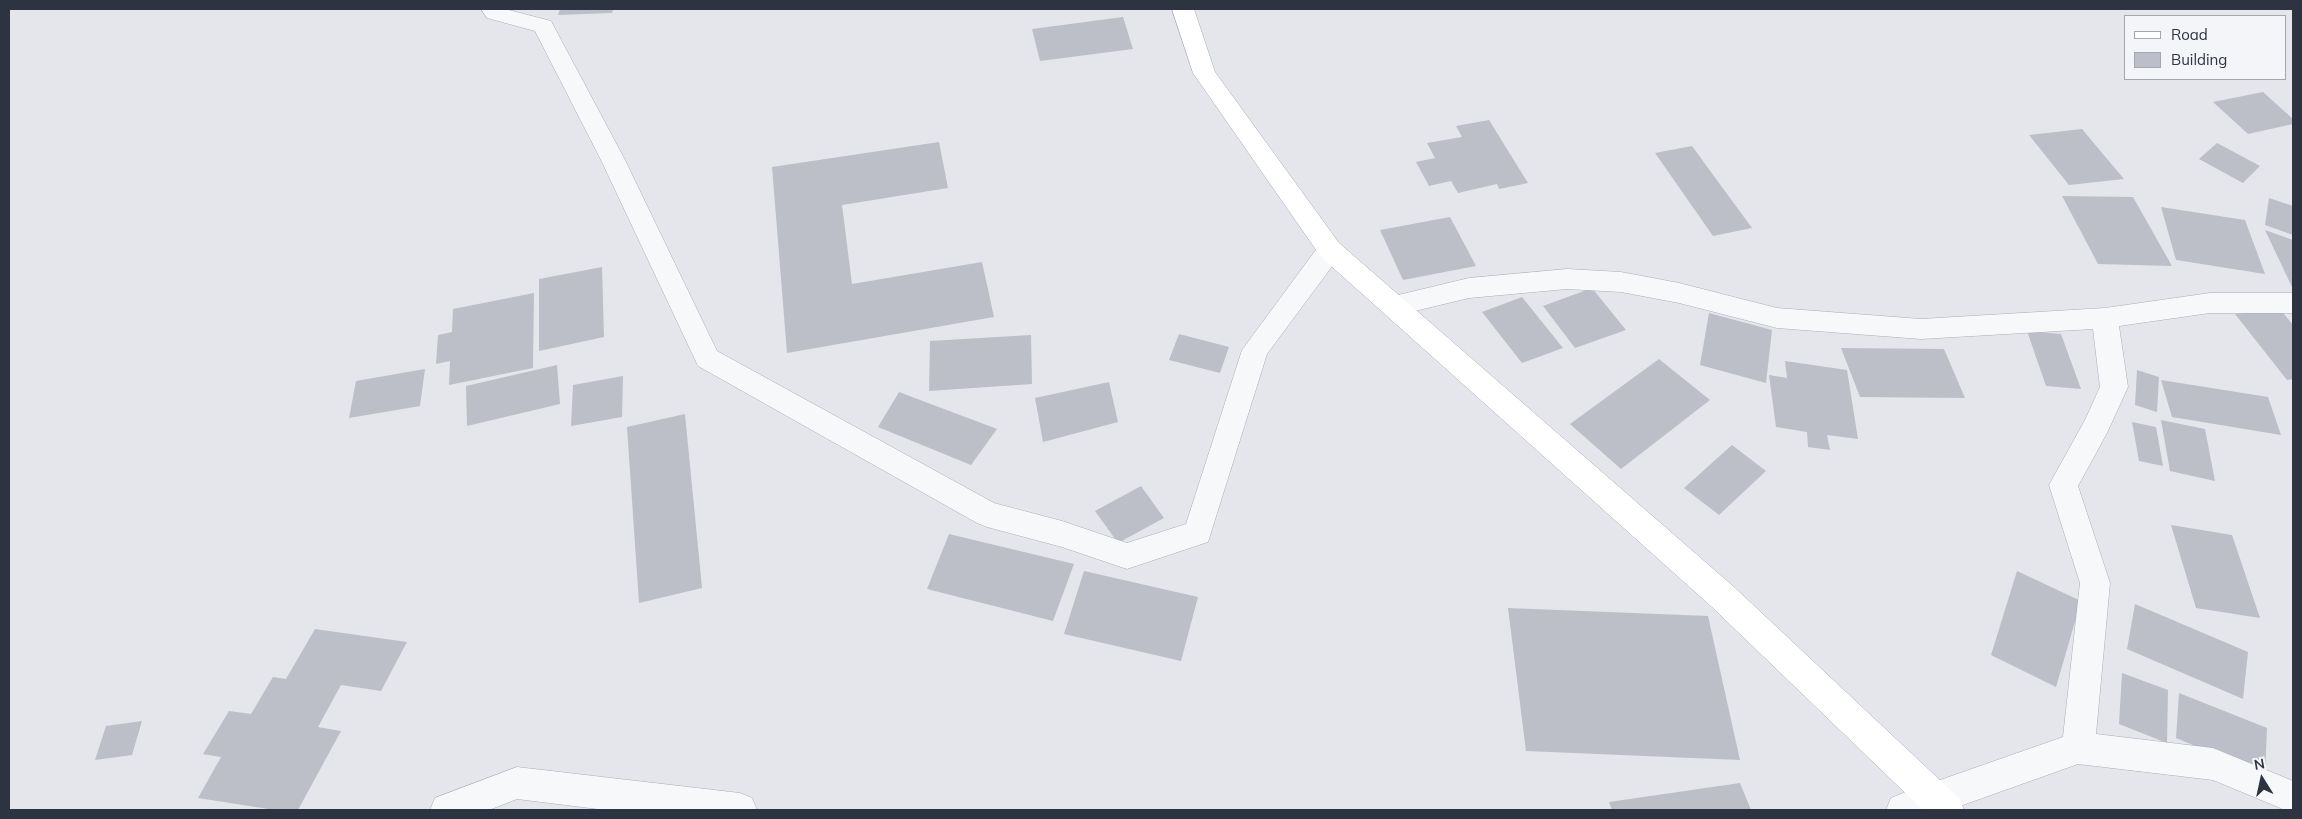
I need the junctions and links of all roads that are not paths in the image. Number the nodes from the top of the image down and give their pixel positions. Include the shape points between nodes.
1 (492, 9) edge
2 (1184, 9) edge
3 (1330, 250) junction
4 (2293, 304) edge
5 (1394, 306) junction
6 (2104, 318) junction
7 (2078, 748) junction
8 (2293, 797) edge
9 (1942, 805) edge
10 (447, 810) edge
11 (740, 810) edge
12 (1903, 810) edge

1 - 3 street via 496,13 543,26 613,160 706,358 987,514 1127,556 1198,533 1255,350
2 - 3 main road via 1204,73
3 - 5 main road
4 - 6 street via 2210,303
5 - 6 street via 1469,288 1567,279 1621,282 1777,318 1921,329
5 - 9 main road via 1723,597
6 - 7 street via 2114,387 2063,486 2095,582
7 - 8 street via 2213,764
7 - 9 street
9 - 12 street
10 - 11 street via 517,782

